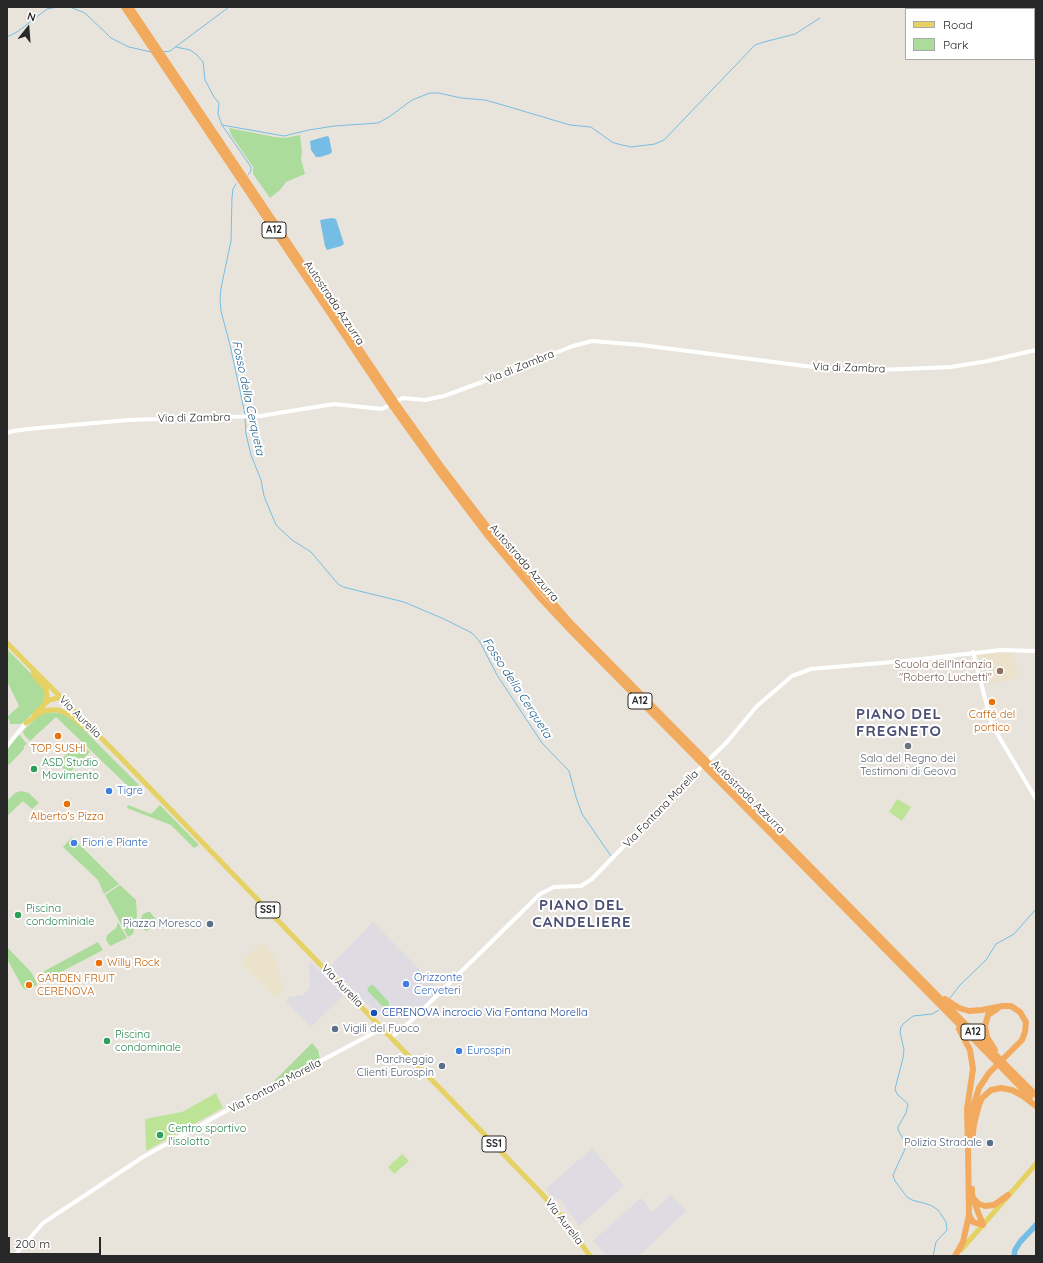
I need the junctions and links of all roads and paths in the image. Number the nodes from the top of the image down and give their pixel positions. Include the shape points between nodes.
1 (124, 7) edge
2 (130, 7) edge
3 (161, 57) junction
4 (1036, 350) edge
5 (7, 434) edge
6 (7, 642) edge
7 (7, 646) edge
8 (1036, 651) edge
9 (973, 652) junction
10 (22, 657) junction
11 (30, 670) junction
12 (58, 698) junction
13 (44, 704) junction
14 (51, 710) junction
15 (26, 723) junction
16 (17, 734) junction
17 (93, 734) junction
18 (7, 740) edge
19 (107, 744) junction
20 (7, 746) edge
21 (153, 793) junction
22 (1036, 799) edge
23 (913, 975) junction
24 (943, 1005) junction
25 (383, 1028) junction
26 (392, 1037) junction
27 (1000, 1061) junction
28 (1036, 1094) edge
29 (1036, 1103) edge
30 (1036, 1106) edge
31 (968, 1128) junction
32 (972, 1135) junction
33 (1036, 1164) edge
34 (972, 1195) junction
35 (1008, 1195) junction
36 (969, 1215) junction
37 (983, 1224) junction
38 (14, 1256) edge
39 (590, 1256) edge
40 (956, 1256) edge

1 - 3 highway, Autostrada Azzurra / A12 via 151,48
2 - 3 highway, Autostrada Azzurra / A12
3 - 23 highway, Autostrada Azzurra / A12 via 393,403 476,521 551,610
4 - 5 street, Via di Zambra via 951,367 856,371 592,341 577,344 433,399 403,398 382,409 334,404 268,415 128,420 28,429
6 - 10 main road, Via Aurelia / SS1
7 - 11 main road, Via Aurelia
8 - 9 street, Via Fontana Morella via 1006,649
9 - 22 street via 992,723
9 - 26 street, Via Fontana Morella via 811,669 788,679 757,706 714,756 591,880 581,886 555,887 541,893
10 - 12 main road
10 - 19 main road, Via Aurelia / SS1
11 - 12 main road, Via Aurelia
11 - 13 main road via 46,690
12 - 13 main road
12 - 14 main road via 56,706
12 - 17 main road, Via Aurelia
12 - 19 main road
13 - 15 main road
14 - 15 main road via 42,712
14 - 17 main road via 69,714
15 - 16 street
16 - 18 street
16 - 20 street
17 - 21 main road, Via Aurelia
19 - 21 main road, Via Aurelia / SS1
21 - 25 main road, Via Aurelia / SS1
23 - 24 highway via 923,979
23 - 24 highway via 916,984
24 - 27 highway, A12
24 - 27 highway via 977,1011 1005,1005 1020,1012 1026,1022 1025,1034
24 - 31 highway via 962,1033 972,1056 973,1072 967,1104
25 - 26 main road, Via Aurelia / SS1
25 - 38 street, Via Fontana Morella via 143,1157 43,1223
26 - 39 main road, Via Aurelia / SS1 via 544,1196
27 - 27 highway via 988,1039 985,1026 990,1013 1003,1007 1016,1011 1022,1017 1024,1032
27 - 28 highway
27 - 29 highway, A12
27 - 31 highway via 976,1090
27 - 32 highway via 982,1082 975,1096
30 - 32 highway via 1014,1091 1001,1088 991,1090 980,1103
31 - 36 highway
32 - 34 highway
33 - 35 main road
34 - 35 highway via 978,1203 987,1206 996,1204
34 - 37 highway
35 - 37 main road
36 - 37 highway via 973,1222
36 - 40 highway via 963,1242
37 - 40 main road

